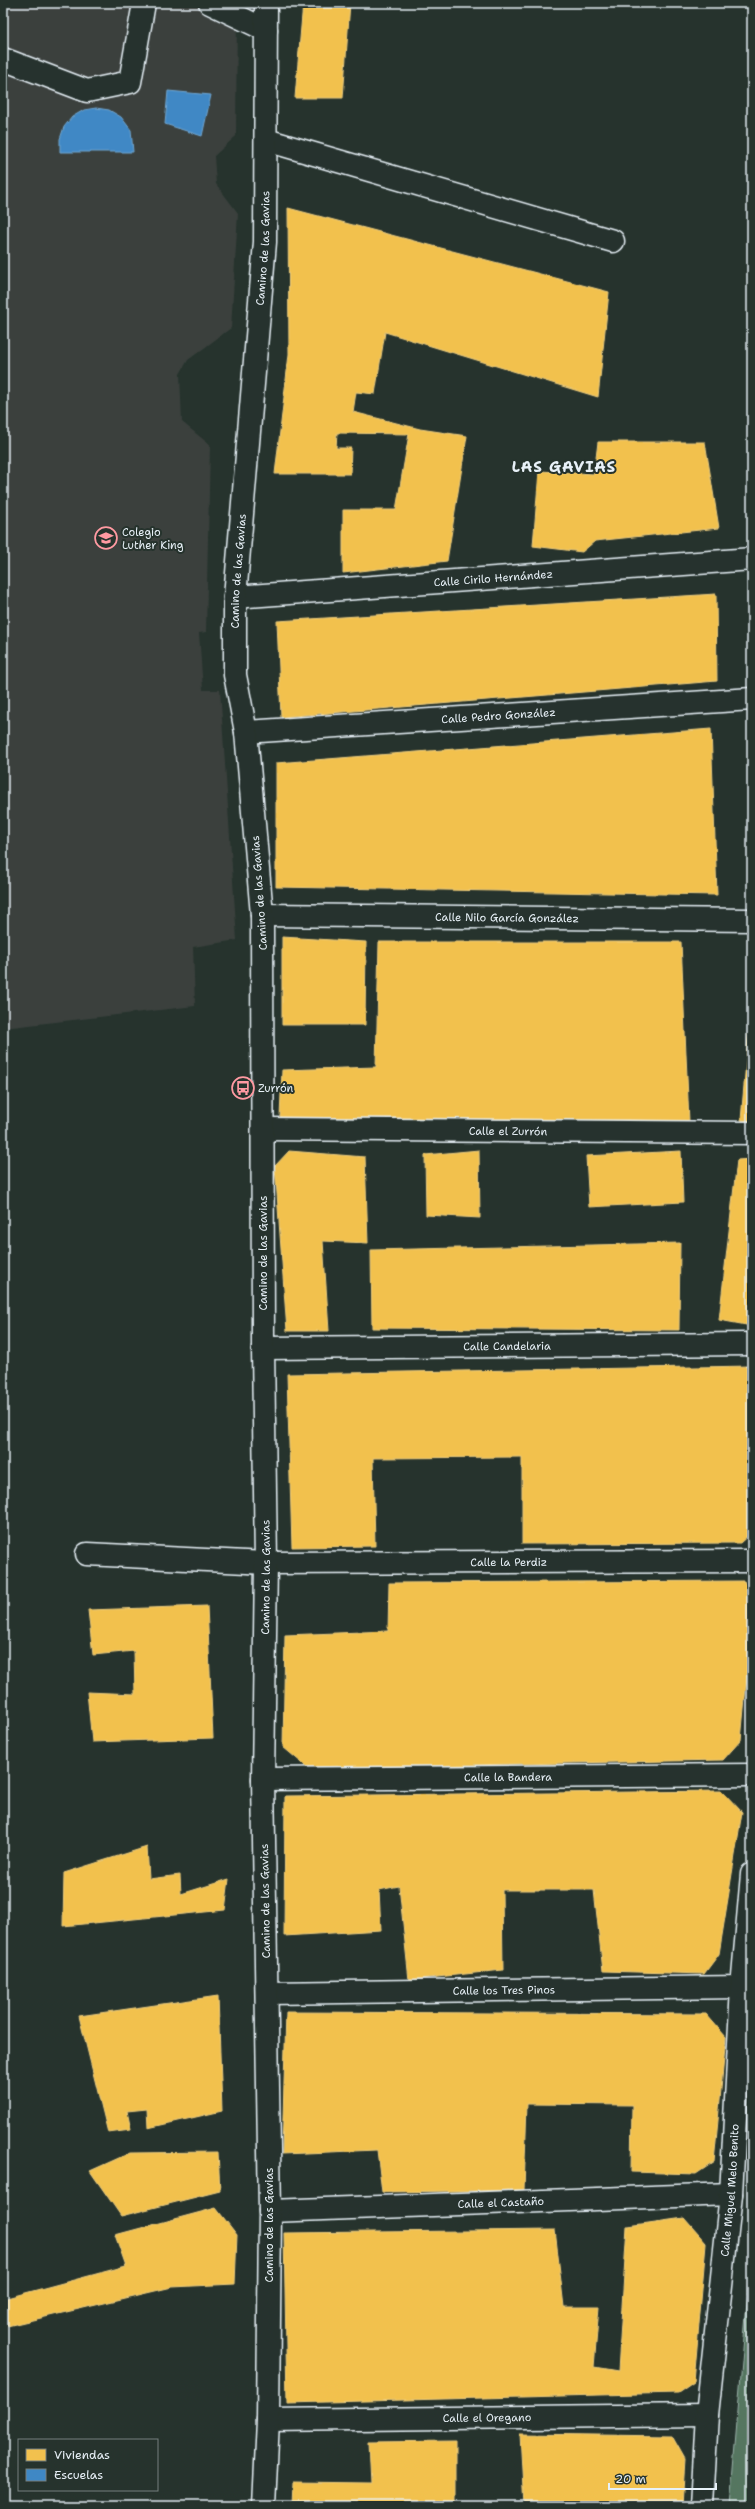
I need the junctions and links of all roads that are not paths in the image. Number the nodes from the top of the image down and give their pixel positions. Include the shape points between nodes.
1 (144, 3) edge
2 (210, 3) edge
3 (266, 3) edge
4 (266, 30) junction
5 (3, 59) edge
6 (266, 140) junction
7 (613, 241) dead end
8 (752, 559) edge
9 (235, 597) junction
10 (752, 699) edge
11 (246, 732) junction
12 (262, 915) junction
13 (752, 920) edge
14 (264, 1129) junction
15 (752, 1133) edge
16 (752, 1344) edge
17 (263, 1348) junction
18 (87, 1554) dead end
19 (752, 1561) edge
20 (266, 1563) junction
21 (752, 1775) edge
22 (263, 1779) junction
23 (752, 1874) edge
24 (742, 1987) junction
25 (267, 1993) junction
26 (732, 2194) junction
27 (270, 2211) junction
28 (707, 2415) junction
29 (268, 2420) junction
30 (264, 2506) edge
31 (702, 2506) edge

1 - 5 street via 130,82 87,91
2 - 4 street
3 - 4 street, Camino de las Gavias
4 - 6 street, Camino de las Gavias
6 - 7 street
6 - 9 street, Camino de las Gavias via 265,242
8 - 9 street, Calle Cirilo Hernández
9 - 11 street, Camino de las Gavias via 235,675
10 - 11 street, Calle Pedro González
11 - 12 street, Camino de las Gavias
12 - 13 street, Calle Nilo García González
12 - 14 street, Camino de las Gavias
14 - 15 street, Calle el Zurrón
14 - 17 street, Camino de las Gavias
16 - 17 street, Calle Candelaria
17 - 20 street, Camino de las Gavias
18 - 20 street, Calle la Perdiz
19 - 20 street, Calle la Perdiz
20 - 22 street, Camino de las Gavias
21 - 22 street, Calle la Bandera
22 - 25 street, Camino de las Gavias
23 - 24 street, Calle Miguel Melo Benito
24 - 25 street, Calle los Tres Pinos
24 - 26 street, Calle Miguel Melo Benito
25 - 27 street, Camino de las Gavias
26 - 27 street, Calle el Castaño
26 - 28 street, Calle Miguel Melo Benito
27 - 29 street, Camino de las Gavias
28 - 29 street, Calle el Oregano
28 - 31 street, Calle Miguel Melo Benito
29 - 30 street, Camino de las Gavias

